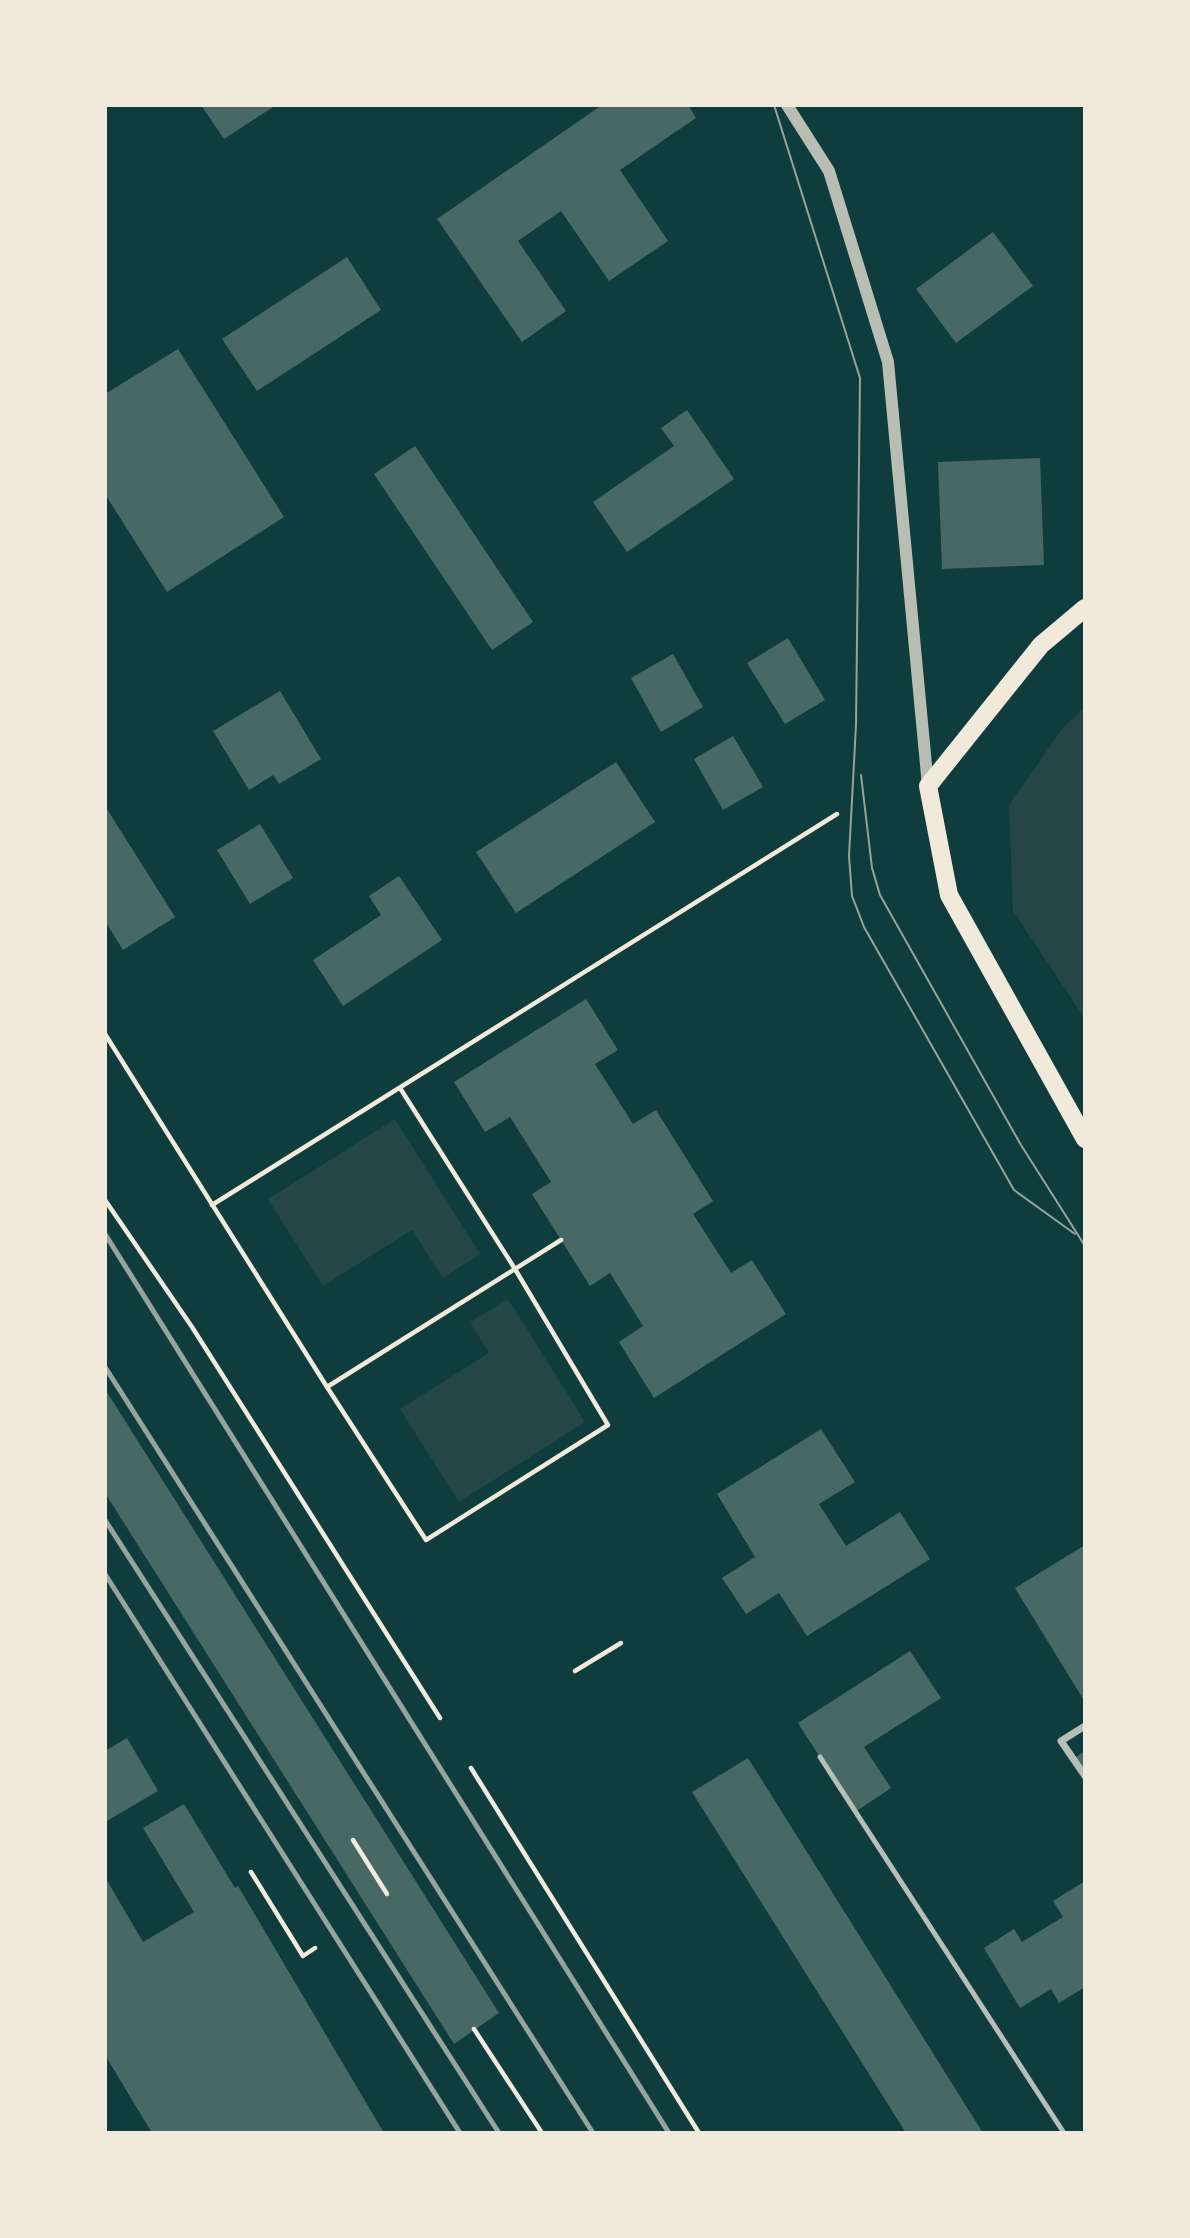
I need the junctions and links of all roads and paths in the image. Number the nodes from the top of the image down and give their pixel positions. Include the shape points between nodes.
1 (787, 105) edge
2 (1085, 608) edge
3 (928, 786) junction
4 (836, 814) dead end
5 (105, 1034) edge
6 (400, 1088) junction
7 (1085, 1139) edge
8 (105, 1200) edge
9 (212, 1205) junction
10 (561, 1240) dead end
11 (514, 1269) junction
12 (327, 1387) junction
13 (621, 1643) dead end
14 (575, 1671) dead end
15 (440, 1718) dead end
16 (1085, 1726) edge
17 (820, 1757) dead end
18 (471, 1769) dead end
19 (1085, 1776) edge
20 (353, 1840) dead end
21 (251, 1872) dead end
22 (387, 1894) dead end
23 (315, 1948) dead end
24 (474, 2029) dead end
25 (542, 2133) edge
26 (699, 2133) edge
27 (1064, 2133) edge

1 - 3 street via 829,171 888,362
2 - 3 main road via 1041,645
3 - 7 main road via 949,895
4 - 6 path
5 - 9 path
6 - 9 path
6 - 11 path
8 - 15 path via 192,1327
9 - 12 path
10 - 11 path
11 - 12 path
11 - 12 path via 608,1425 517,1483 426,1540
13 - 14 path
16 - 19 street via 1061,1741
17 - 27 lane
18 - 26 path
20 - 22 path
21 - 23 path via 303,1955
24 - 25 path

